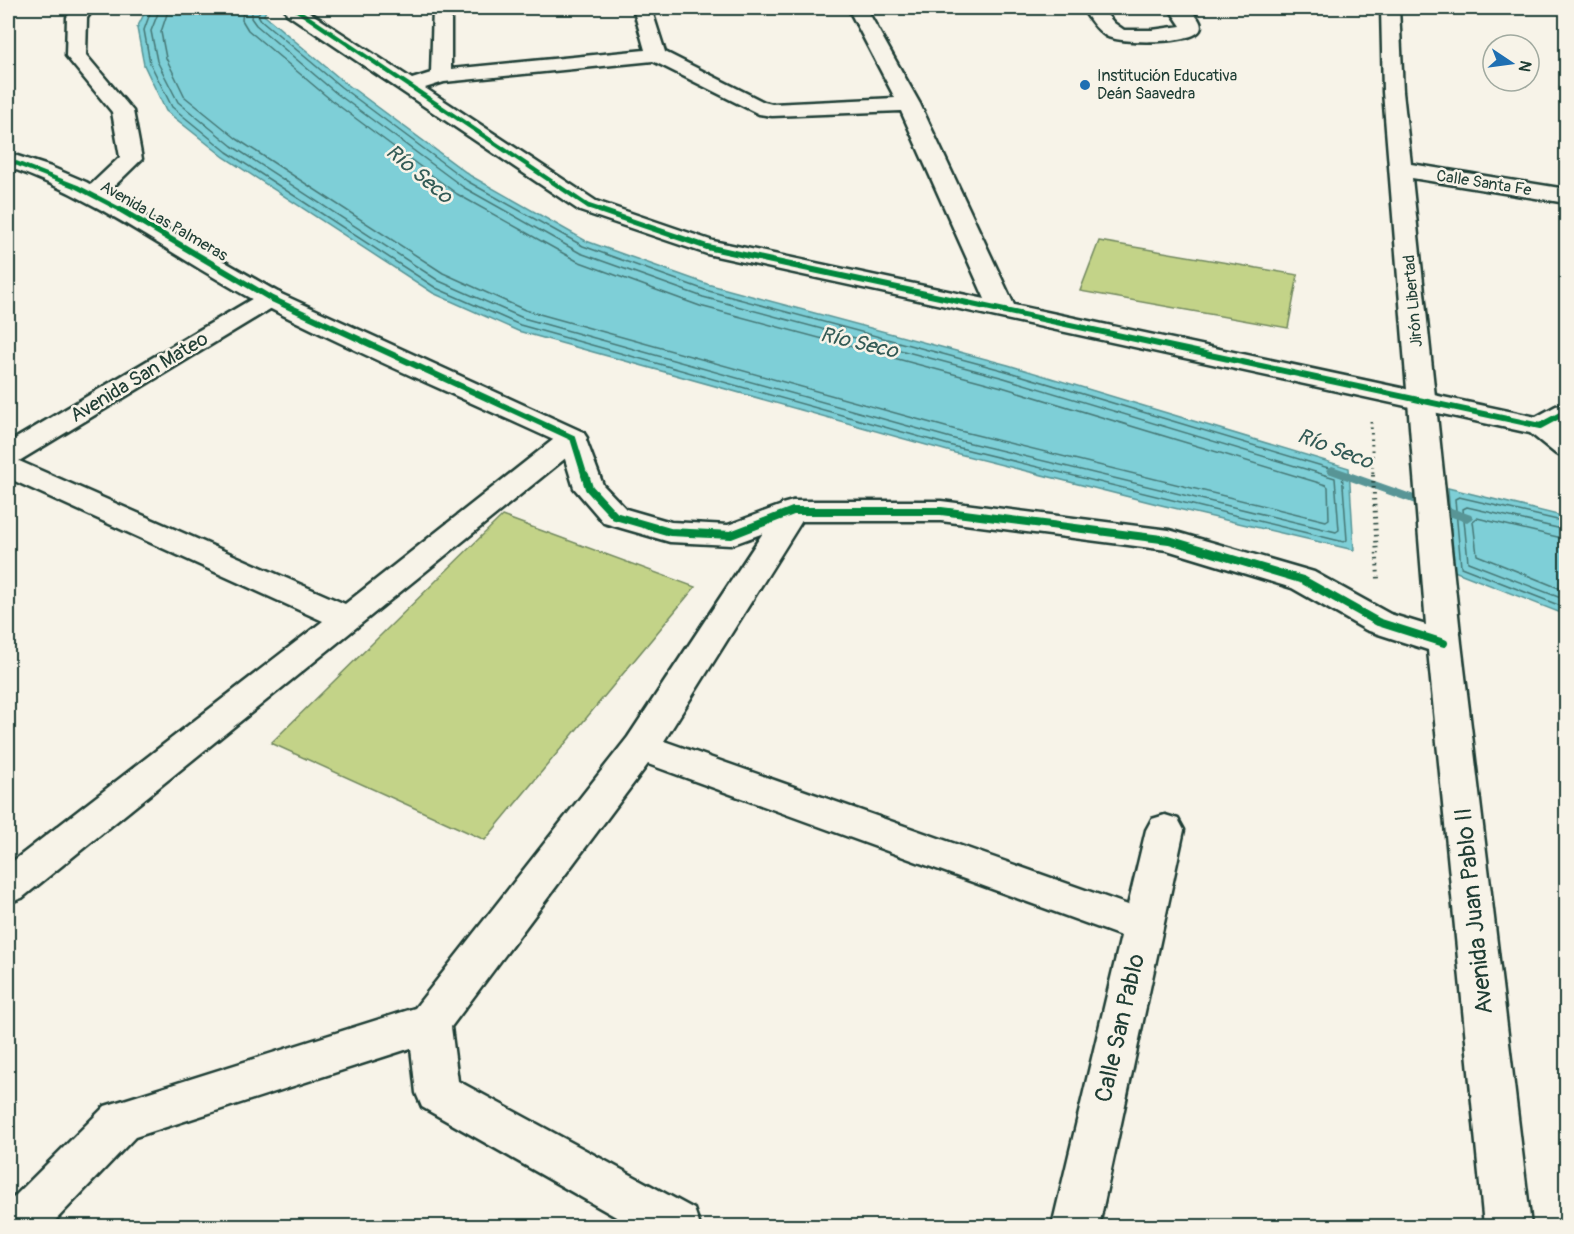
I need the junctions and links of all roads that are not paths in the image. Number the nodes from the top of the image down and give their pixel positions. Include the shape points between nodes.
1 (85, 8) edge
2 (294, 8) edge
3 (442, 8) edge
4 (642, 8) edge
5 (856, 8) edge
6 (1091, 8) edge
7 (1178, 8) edge
8 (1390, 8) edge
9 (656, 55) junction
10 (441, 76) junction
11 (409, 87) junction
12 (909, 104) junction
13 (8, 160) edge
14 (1401, 169) junction
15 (93, 194) junction
16 (1566, 196) edge
17 (271, 298) junction
18 (1004, 310) junction
19 (1423, 402) junction
20 (1566, 412) edge
21 (1540, 426) junction
22 (573, 438) junction
23 (1566, 448) edge
24 (8, 455) edge
25 (8, 467) edge
26 (793, 511) junction
27 (1440, 595) joint
28 (348, 619) junction
29 (1444, 643) junction
30 (641, 747) junction
31 (1165, 830) dead end
32 (16, 869) edge
33 (1143, 927) junction
34 (429, 1023) junction
35 (18, 1227) edge
36 (677, 1227) edge
37 (1076, 1227) edge
38 (1508, 1227) edge

1 - 15 street via 77,17 76,56 122,111 131,159
2 - 11 street
3 - 10 street
4 - 9 street
5 - 12 street
6 - 7 street via 1112,31 1132,36 1191,29 1191,23
8 - 14 street, Jirón Libertad
9 - 10 street
9 - 12 street via 759,108
10 - 11 street
11 - 18 street via 588,206 707,247
12 - 18 street
13 - 15 street, Avenida Las Palmeras
14 - 16 street, Calle Santa Fe
14 - 19 street, Jirón Libertad
15 - 17 street, Avenida Las Palmeras
17 - 22 street, Avenida Las Palmeras
17 - 24 street, Avenida San Mateo
18 - 19 street
19 - 21 street
19 - 27 street, Jirón Libertad
20 - 21 street
21 - 23 street
22 - 26 street via 589,488 615,516 670,532 731,535
22 - 28 street
25 - 28 street
26 - 29 street via 941,510 1170,540 1303,580 1378,622
26 - 30 street
27 - 29 street, Avenida Juan Pablo II
28 - 32 street
29 - 38 street, Avenida Juan Pablo II
30 - 33 street
30 - 34 street
31 - 33 street, Calle San Pablo
33 - 37 street, Calle San Pablo
34 - 35 street via 121,1121
34 - 36 street via 438,1094

